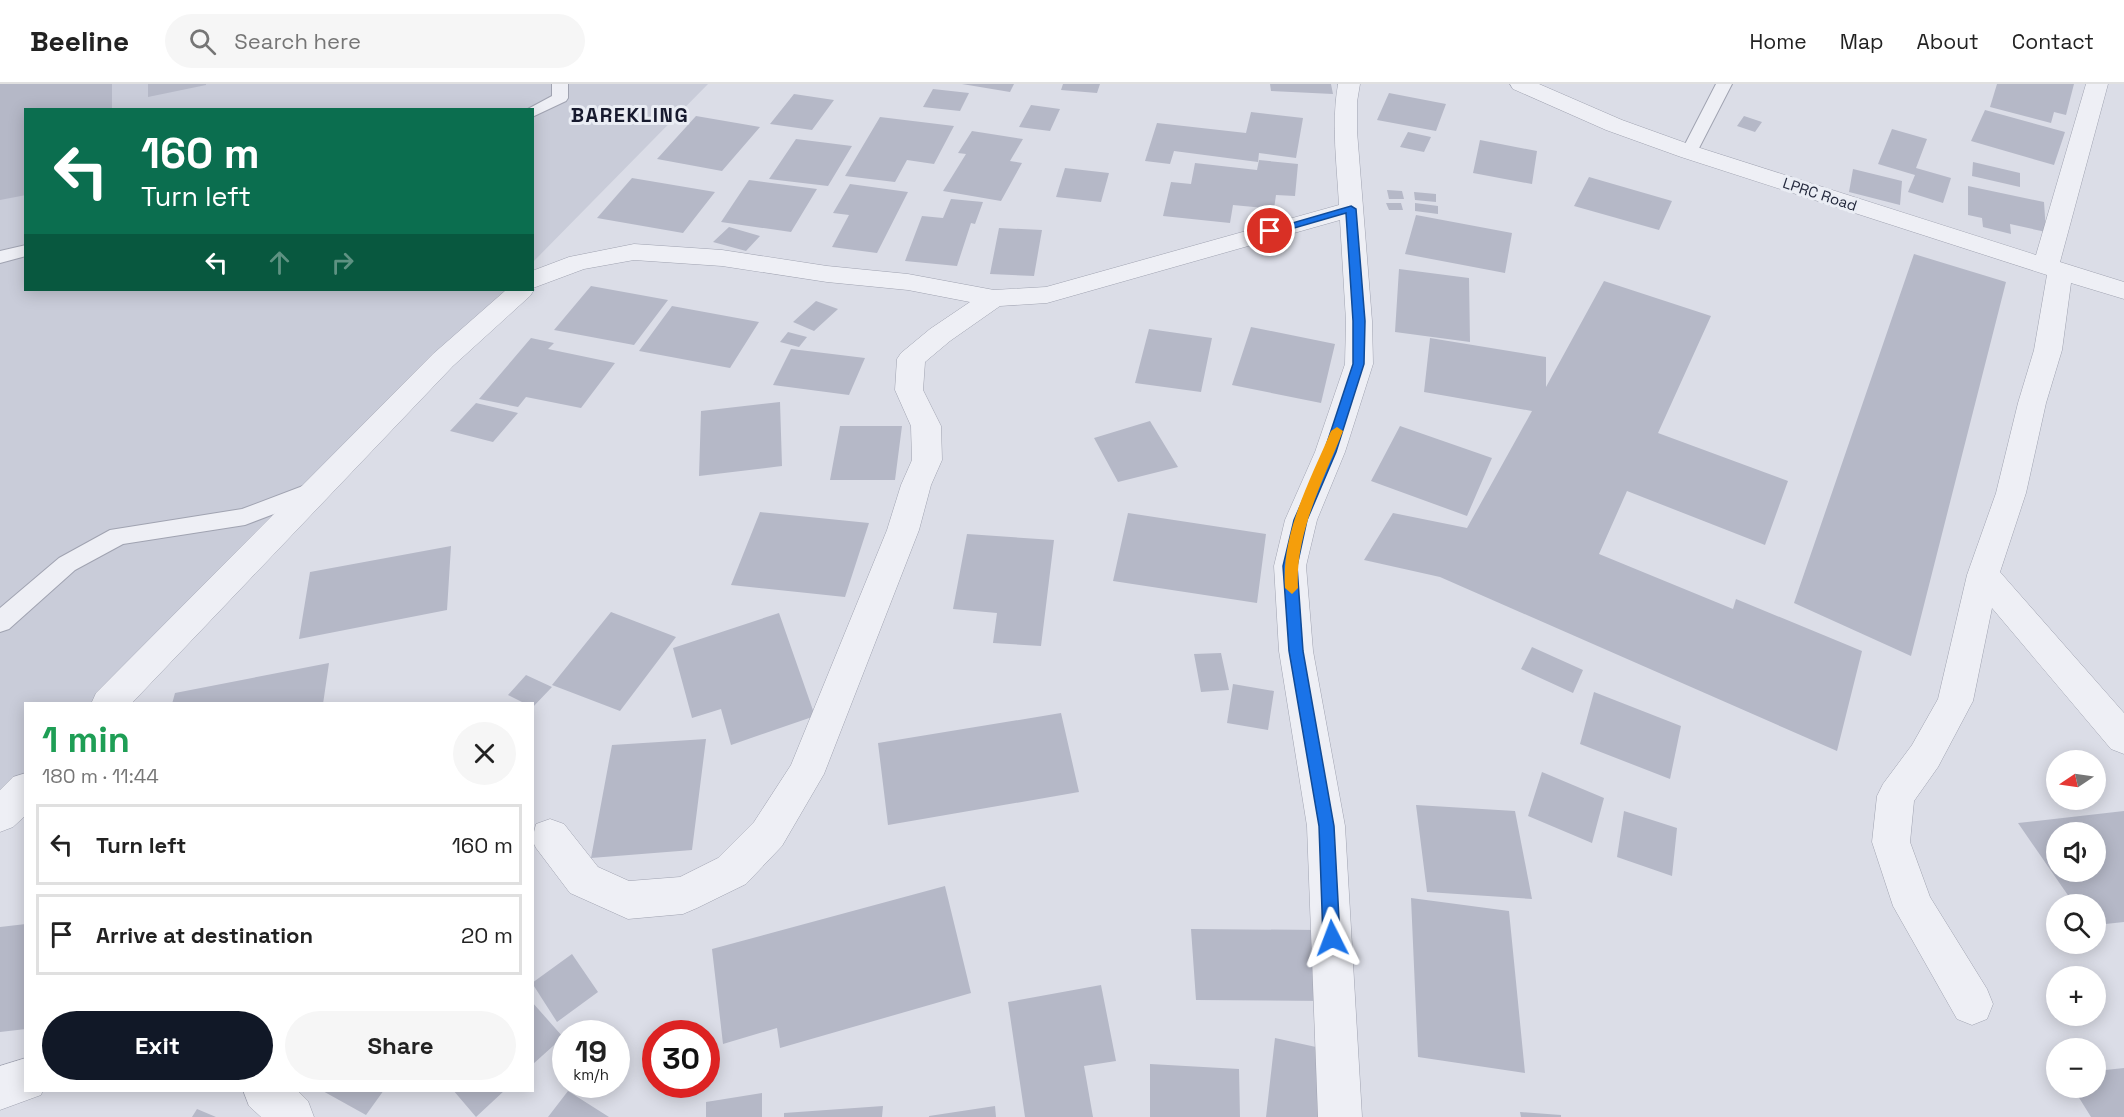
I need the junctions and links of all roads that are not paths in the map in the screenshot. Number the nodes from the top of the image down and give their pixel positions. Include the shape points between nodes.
1 (560, 84) edge
2 (1349, 84) edge
3 (1521, 84) edge
4 (1724, 84) edge
5 (2097, 84) edge
6 (534, 111) edge
7 (1689, 152) junction
8 (1351, 209) junction
9 (24, 251) edge
10 (0, 257) edge
11 (2053, 269) junction
12 (534, 279) edge
13 (520, 291) edge
14 (2124, 291) edge
15 (994, 298) junction
16 (319, 488) junction
17 (1983, 575) junction
18 (0, 622) edge
19 (110, 702) edge
20 (2124, 738) edge
21 (24, 791) edge
22 (0, 815) edge
23 (550, 836) dead end
24 (1972, 1004) dead end
25 (24, 1081) edge
26 (0, 1088) edge
27 (267, 1092) edge
28 (292, 1117) edge
29 (1340, 1117) edge

1 - 6 lane via 560,98
2 - 8 street via 1346,131
3 - 7 street, LPRC Road via 1614,125
4 - 7 lane
5 - 11 street
7 - 11 street, LPRC Road
8 - 15 street via 1047,295
8 - 29 street via 1359,364 1330,452 1300,520 1290,566 1296,651 1326,826
9 - 10 lane
11 - 14 street, LPRC Road
11 - 17 street via 2048,350 2011,493
12 - 15 street via 579,262 634,252 722,258 908,282
13 - 16 street via 443,360
15 - 23 street via 911,359 909,390 926,426 927,460 806,774 768,834 732,871 683,895 627,900 584,880
16 - 18 lane via 245,517 118,536 67,564
16 - 19 street
17 - 20 street
17 - 24 street via 1955,701 1925,756 1896,796 1891,842 1913,906
21 - 22 street
25 - 26 street
27 - 28 street

